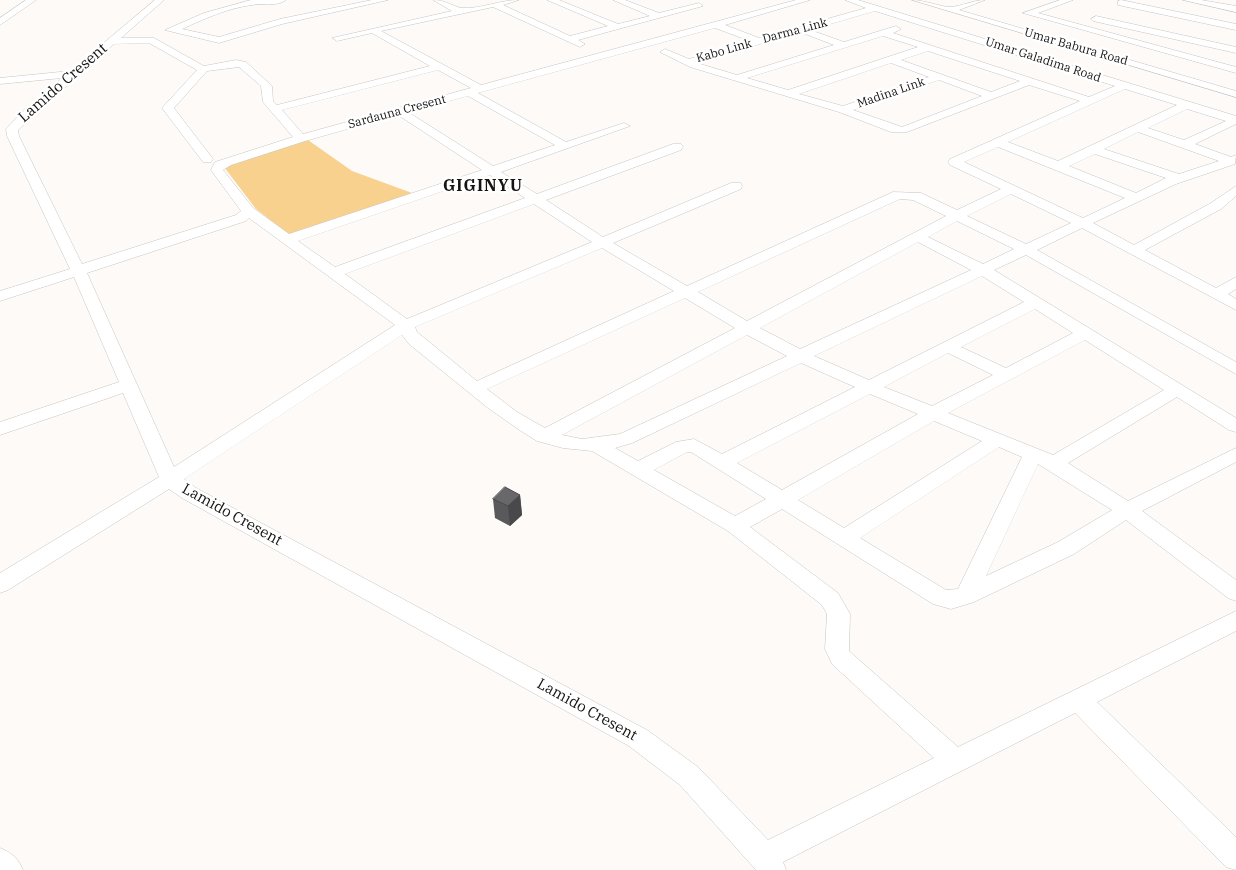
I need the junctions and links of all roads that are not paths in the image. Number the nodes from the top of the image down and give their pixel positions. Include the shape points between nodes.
1 (32, 0) edge
2 (160, 0) edge
3 (282, 0) edge
4 (384, 0) edge
5 (437, 0) edge
6 (515, 0) edge
7 (551, 0) edge
8 (617, 0) edge
9 (683, 0) edge
10 (806, 0) edge
11 (849, 0) edge
12 (916, 0) edge
13 (981, 0) edge
14 (1069, 0) edge
15 (1187, 0) edge
16 (252, 1) edge
17 (763, 3) dead end
18 (495, 5) junction
19 (1233, 5) edge
20 (778, 8) junction
21 (876, 8) junction
22 (949, 10) junction
23 (1157, 10) junction
24 (462, 12) junction
25 (722, 14) dead end
26 (1020, 15) junction
27 (658, 16) junction
28 (970, 16) junction
29 (738, 19) junction
30 (1096, 19) junction
31 (0, 22) edge
32 (919, 22) junction
33 (1213, 22) junction
34 (995, 23) junction
35 (716, 25) junction
36 (1130, 26) junction
37 (618, 27) junction
38 (936, 27) junction
39 (1080, 27) junction
40 (1236, 27) edge
41 (173, 30) junction
42 (802, 30) junction
43 (374, 31) junction
44 (884, 33) junction
45 (337, 38) dead end
46 (1118, 38) junction
47 (570, 39) junction
48 (1185, 39) junction
49 (112, 40) junction
50 (151, 40) junction
51 (759, 41) junction
52 (844, 45) junction
53 (929, 47) junction
54 (1002, 47) junction
55 (1087, 50) junction
56 (1161, 50) junction
57 (1236, 50) edge
58 (665, 52) dead end
59 (606, 55) junction
60 (964, 59) junction
61 (892, 60) junction
62 (689, 62) junction
63 (1051, 63) junction
64 (438, 67) junction
65 (202, 69) junction
66 (1236, 70) edge
67 (74, 74) junction
68 (938, 76) junction
69 (736, 78) junction
70 (0, 81) edge
71 (1029, 81) junction
72 (1123, 86) junction
73 (474, 91) junction
74 (788, 94) junction
75 (1236, 94) edge
76 (993, 96) junction
77 (1090, 100) junction
78 (1186, 106) junction
79 (1236, 108) edge
80 (274, 109) junction
81 (843, 110) junction
82 (399, 111) junction
83 (1220, 116) junction
84 (1236, 120) edge
85 (624, 126) dead end
86 (1137, 128) junction
87 (301, 138) junction
88 (996, 142) junction
89 (1184, 145) junction
90 (565, 146) junction
91 (677, 147) dead end
92 (1093, 149) junction
93 (207, 159) dead end
94 (1233, 160) edge
95 (1059, 166) junction
96 (491, 172) junction
97 (1178, 178) junction
98 (736, 186) dead end
99 (1011, 189) junction
100 (1236, 190) edge
101 (1135, 197) junction
102 (536, 200) junction
103 (248, 211) junction
104 (958, 215) junction
105 (1081, 222) junction
106 (918, 237) junction
107 (286, 240) junction
108 (602, 242) junction
109 (1025, 249) junction
110 (1135, 250) junction
111 (983, 270) junction
112 (78, 272) junction
113 (334, 273) junction
114 (1236, 282) edge
115 (686, 290) junction
116 (1218, 294) junction
117 (0, 296) edge
118 (1036, 302) junction
119 (1236, 305) edge
120 (406, 325) junction
121 (748, 328) junction
122 (1087, 332) junction
123 (948, 347) junction
124 (802, 357) junction
125 (1236, 369) edge
126 (1007, 375) junction
127 (128, 385) junction
128 (869, 387) junction
129 (475, 388) junction
130 (1178, 389) junction
131 (934, 413) junction
132 (1236, 426) edge
133 (0, 429) edge
134 (544, 437) junction
135 (998, 439) junction
136 (596, 445) junction
137 (1033, 453) junction
138 (1236, 454) edge
139 (722, 462) junction
140 (1054, 464) junction
141 (639, 469) junction
142 (170, 479) junction
143 (780, 499) junction
144 (1127, 510) junction
145 (735, 526) junction
146 (844, 538) junction
147 (0, 584) edge
148 (1236, 592) edge
149 (966, 596) junction
150 (1236, 620) edge
151 (1078, 699) junction
152 (955, 761) junction
153 (1236, 857) edge
154 (0, 862) edge
155 (768, 863) edge
156 (9, 870) edge

1 - 31 street
2 - 49 street, Lamido Cresent
3 - 16 street
4 - 41 street via 280,22 220,40
5 - 24 street
6 - 18 street
7 - 37 street
8 - 27 street
9 - 27 street via 703,7
10 - 20 street, Sardauna Cresent
11 - 21 street, Umar Galadima Road
12 - 22 street, Umar Babura Road
13 - 22 street
14 - 26 street
15 - 19 street
16 - 41 street
17 - 20 street
18 - 24 street
18 - 47 street
19 - 33 street
20 - 29 street, Sardauna Cresent
21 - 32 street, Umar Galadima Road
21 - 42 street, Darma Link
22 - 28 street, Umar Babura Road
23 - 30 street via 1114,6
23 - 33 street
23 - 36 street
24 - 43 street
25 - 29 street
26 - 34 street
26 - 39 street
27 - 37 street
28 - 34 street, Umar Babura Road
28 - 38 street
29 - 35 street, Sardauna Cresent
30 - 36 street
30 - 39 street
32 - 38 street, Umar Galadima Road
32 - 44 street
33 - 40 street
34 - 55 street, Umar Babura Road
35 - 51 street, Darma Link
35 - 59 street, Sardauna Cresent
36 - 48 street
37 - 47 street
38 - 54 street, Umar Galadima Road
39 - 46 street
41 - 50 street
42 - 51 street, Darma Link
42 - 52 street
43 - 45 street
43 - 64 street
44 - 52 street
44 - 53 street
46 - 55 street
46 - 56 street
47 - 59 street
48 - 56 street
48 - 57 street
49 - 50 street
49 - 67 street, Lamido Cresent
50 - 65 street
51 - 62 street, Kabo Link
52 - 69 street
53 - 60 street
53 - 61 street
54 - 60 street
54 - 63 street, Umar Galadima Road
55 - 63 street
55 - 75 street, Umar Babura Road
56 - 66 street
58 - 62 street
59 - 73 street, Sardauna Cresent
60 - 71 street
61 - 68 street
61 - 74 street
62 - 69 street
63 - 72 street, Umar Galadima Road
64 - 73 street
64 - 80 street
65 - 80 street via 242,64 268,88 268,102
65 - 93 street via 168,108
67 - 70 street
67 - 112 street, Lamido Cresent via 12,129
68 - 76 street
68 - 81 street, Madina Link
69 - 74 street
71 - 76 street
71 - 77 street
72 - 77 street
72 - 78 street, Umar Galadima Road
73 - 82 street, Sardauna Cresent
73 - 90 street
74 - 81 street
76 - 81 street via 903,130 895,130
77 - 88 street
78 - 83 street, Umar Galadima Road
78 - 86 street
79 - 83 street
80 - 87 street
82 - 87 street, Sardauna Cresent
82 - 96 street
83 - 84 street, Umar Galadima Road
84 - 89 street
85 - 90 street
86 - 89 street
86 - 92 street
87 - 103 street, Sardauna Cresent via 219,165 216,170
88 - 95 street
88 - 99 street via 954,162
89 - 94 street
90 - 96 street
91 - 102 street
92 - 95 street
92 - 97 street
94 - 97 street
95 - 101 street
96 - 102 street
96 - 107 street
97 - 101 street
98 - 108 street
99 - 104 street
99 - 105 street
100 - 110 street via 1216,206
101 - 105 street
102 - 108 street
102 - 113 street
103 - 107 street
103 - 112 street via 226,224
104 - 106 street
104 - 109 street
104 - 115 street via 916,196 898,195
105 - 109 street
105 - 110 street
106 - 111 street
106 - 121 street
107 - 113 street
108 - 115 street
108 - 120 street
109 - 111 street
109 - 125 street
110 - 116 street
111 - 118 street
111 - 124 street
112 - 117 street
112 - 127 street, Lamido Cresent
113 - 120 street
114 - 116 street
115 - 121 street
115 - 129 street
116 - 119 street
118 - 122 street
118 - 123 street
120 - 129 street via 415,340
120 - 142 street
121 - 124 street
121 - 134 street
122 - 126 street
122 - 130 street
123 - 126 street
123 - 128 street
124 - 128 street
124 - 136 street via 625,439
126 - 131 street
127 - 133 street
127 - 142 street, Lamido Cresent
128 - 131 street
128 - 139 street
129 - 134 street via 520,425
130 - 132 street
130 - 140 street
131 - 135 street
131 - 143 street
134 - 136 street
135 - 137 street
135 - 146 street
136 - 141 street
137 - 140 street
137 - 149 street
138 - 144 street
139 - 141 street via 694,445 688,445
139 - 143 street
140 - 144 street
141 - 145 street
142 - 147 street
142 - 155 street, Lamido Cresent via 188,493 638,738 689,776
143 - 145 street
143 - 146 street
144 - 148 street
144 - 149 street via 1066,548
145 - 152 street via 837,606 840,614 836,646 840,657
146 - 149 street via 941,598 952,600
150 - 151 street
151 - 152 street
151 - 153 street
152 - 155 street
154 - 156 street

